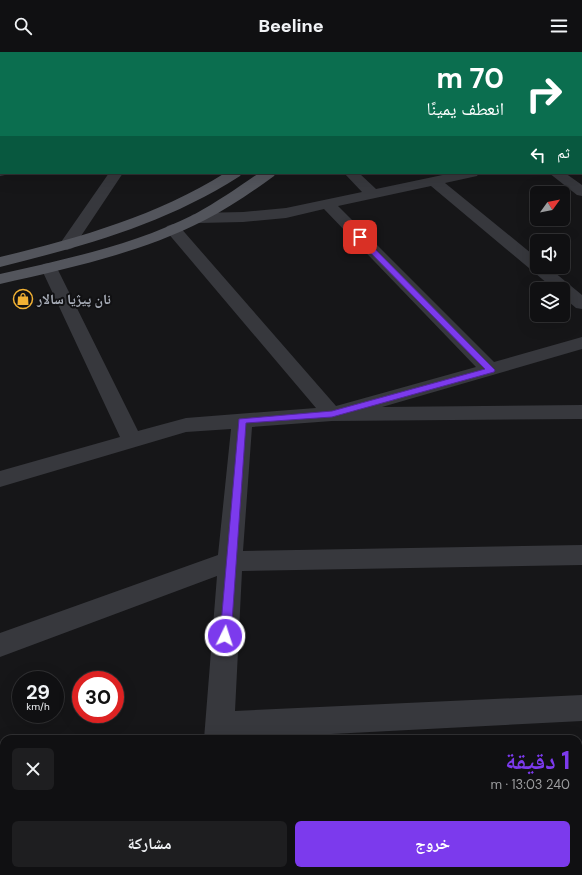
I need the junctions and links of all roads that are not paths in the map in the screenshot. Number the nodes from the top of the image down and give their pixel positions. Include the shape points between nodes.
1 (115, 174) edge
2 (233, 174) edge
3 (268, 174) edge
4 (352, 174) edge
5 (468, 174) edge
6 (557, 174) edge
7 (435, 182) junction
8 (582, 192) edge
9 (373, 195) junction
10 (327, 204) junction
11 (198, 218) junction
12 (173, 229) junction
13 (67, 245) junction
14 (530, 261) edge
15 (0, 262) edge
16 (49, 268) junction
17 (546, 274) edge
18 (0, 279) edge
19 (582, 304) edge
20 (582, 343) edge
21 (491, 370) junction
22 (582, 412) edge
23 (332, 414) junction
24 (242, 421) junction
25 (132, 440) junction
26 (0, 479) edge
27 (582, 555) edge
28 (230, 561) junction
29 (0, 645) edge
30 (582, 708) edge
31 (219, 732) edge

1 - 13 street
2 - 13 main road via 165,211
3 - 11 main road
4 - 9 street
5 - 7 street
6 - 8 street
7 - 9 street
7 - 14 street
9 - 10 street
10 - 11 street via 265,215
10 - 21 street
11 - 12 main road
12 - 16 main road via 115,250
12 - 23 street
13 - 15 main road
16 - 18 main road
16 - 25 street
17 - 19 street
20 - 21 street
21 - 23 street
22 - 23 street
23 - 24 street
24 - 25 street via 186,425
24 - 28 street
25 - 26 street
27 - 28 street
28 - 29 street
28 - 31 street
30 - 31 street

